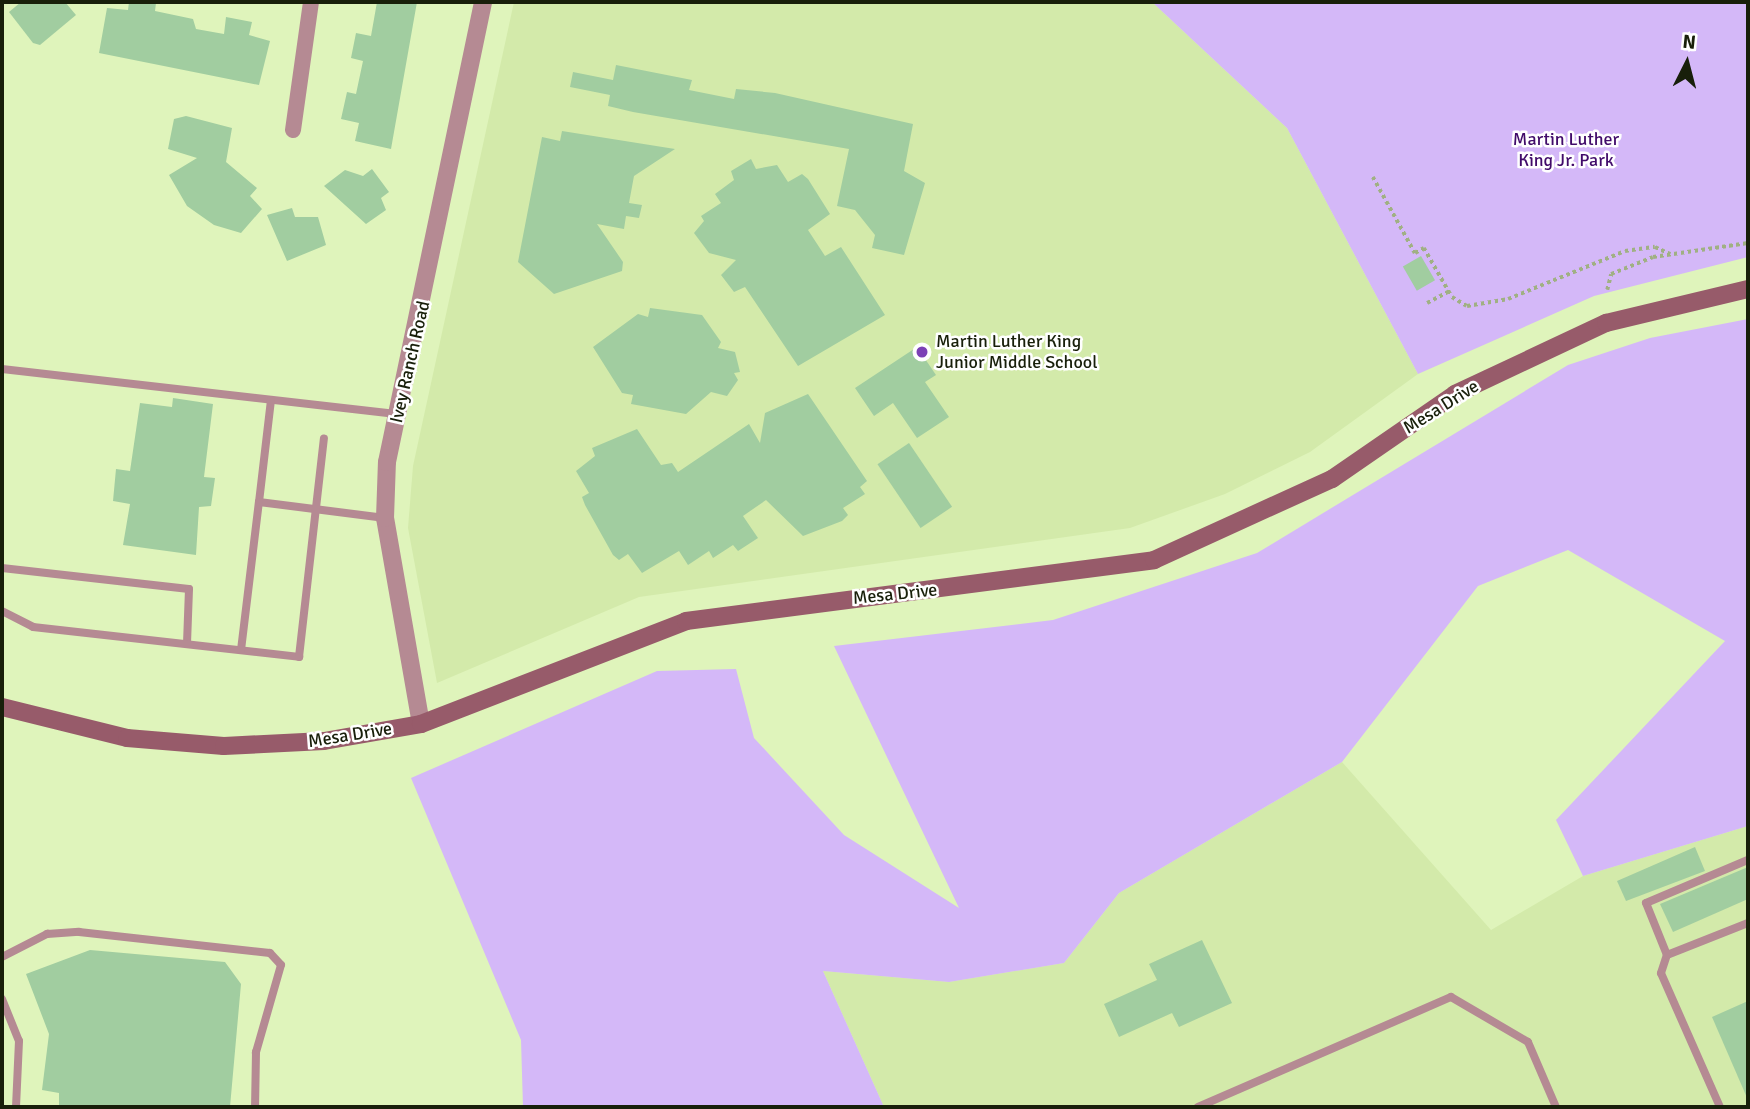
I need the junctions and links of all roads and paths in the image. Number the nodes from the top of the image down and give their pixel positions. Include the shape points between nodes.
1 (311, 2) edge
2 (483, 2) edge
3 (293, 130) dead end
4 (1373, 177) dead end
5 (1748, 243) edge
6 (1670, 254) junction
7 (1748, 289) edge
8 (1606, 290) dead end
9 (1450, 291) junction
10 (1427, 303) dead end
11 (2, 369) edge
12 (271, 400) junction
13 (398, 414) junction
14 (324, 438) dead end
15 (259, 502) junction
16 (316, 509) junction
17 (385, 518) junction
18 (2, 568) edge
19 (2, 611) edge
20 (187, 645) junction
21 (241, 650) junction
22 (2, 707) edge
23 (421, 724) junction
24 (1748, 860) edge
25 (1748, 923) edge
26 (1667, 956) junction
27 (2, 957) edge
28 (2, 999) edge
29 (16, 1107) edge
30 (255, 1107) edge
31 (1198, 1107) edge
32 (1556, 1107) edge
33 (1720, 1107) edge

1 - 3 street
2 - 13 street, Ivey Ranch Road
4 - 9 path via 1415,253 1424,248
5 - 6 path
6 - 8 path via 1611,274
6 - 9 path via 1655,247 1625,251 1482,306 1467,306
7 - 23 main road, Mesa Drive via 1606,323 1455,394 1332,479 1154,560 686,621
9 - 10 path
11 - 12 lane
12 - 13 lane
12 - 15 lane
13 - 17 street, Ivey Ranch Road
14 - 16 lane
15 - 16 lane
15 - 21 lane
16 - 17 lane
16 - 21 lane via 299,657
17 - 23 street, Ivey Ranch Road
18 - 20 lane via 189,589
19 - 20 lane via 33,627
20 - 21 lane
22 - 23 main road, Mesa Drive via 127,738 224,746 324,741
24 - 26 lane via 1646,903
25 - 26 lane
26 - 33 lane via 1661,973
27 - 30 lane via 47,934 79,932 270,953 281,965 256,1052
28 - 29 lane via 19,1041
31 - 32 lane via 1451,997 1528,1042

